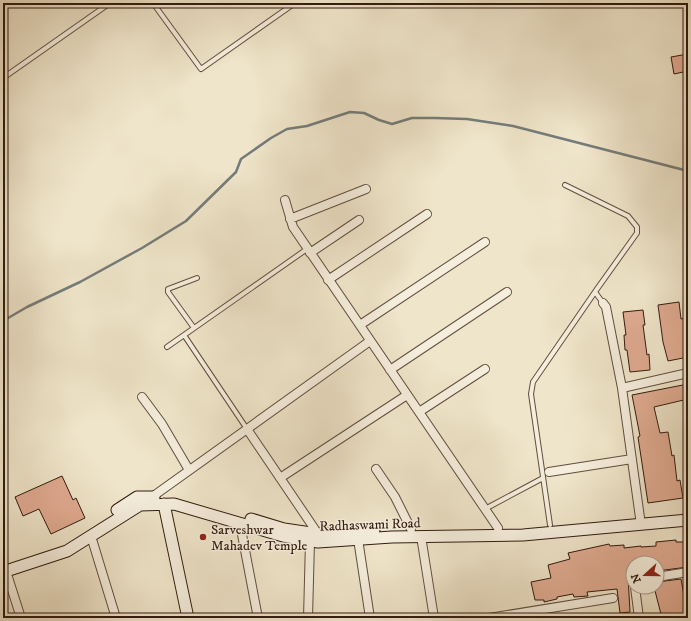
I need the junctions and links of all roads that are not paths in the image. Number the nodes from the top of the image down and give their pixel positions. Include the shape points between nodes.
1 (110, 3) edge
2 (153, 3) edge
3 (295, 3) edge
4 (3, 78) edge
5 (565, 185) dead end
6 (366, 189) dead end
7 (285, 200) dead end
8 (427, 214) dead end
9 (290, 219) junction
10 (359, 220) dead end
11 (485, 242) dead end
12 (309, 251) junction
13 (197, 278) dead end
14 (328, 280) junction
15 (507, 292) dead end
16 (595, 292) junction
17 (603, 303) joint
18 (360, 325) junction
19 (194, 328) junction
20 (184, 335) junction
21 (370, 341) junction
22 (167, 347) dead end
23 (485, 369) dead end
24 (390, 370) junction
25 (688, 373) edge
26 (622, 388) junction
27 (407, 395) junction
28 (142, 397) dead end
29 (419, 412) junction
30 (247, 428) junction
31 (632, 459) junction
32 (376, 469) dead end
33 (189, 470) junction
34 (546, 475) junction
35 (280, 478) junction
36 (152, 497) junction
37 (164, 504) junction
38 (485, 509) junction
39 (688, 513) edge
40 (688, 520) edge
41 (641, 521) junction
42 (240, 524) junction
43 (550, 525) junction
44 (498, 528) junction
45 (411, 529) junction
46 (91, 536) junction
47 (421, 536) junction
48 (314, 537) junction
49 (358, 539) junction
50 (4, 569) edge
51 (688, 572) edge
52 (665, 576) edge
53 (636, 595) edge
54 (613, 598) dead end
55 (500, 617) edge
56 (21, 618) edge
57 (116, 618) edge
58 (188, 618) edge
59 (258, 618) edge
60 (308, 618) edge
61 (370, 618) edge
62 (434, 618) edge
63 (489, 618) edge
64 (639, 618) edge

1 - 4 lane
2 - 3 lane via 201,69
5 - 16 lane via 628,216 637,227 638,233
6 - 9 street
7 - 9 street
8 - 14 street
9 - 12 street
10 - 12 street
11 - 18 street
12 - 14 street
12 - 19 lane
13 - 19 lane via 168,289
14 - 18 street
15 - 24 street
16 - 17 lane
16 - 34 lane via 533,382 531,394
17 - 26 street via 606,307
18 - 21 street
19 - 20 lane
20 - 22 lane
20 - 30 lane
21 - 24 street
21 - 30 street
23 - 29 street
24 - 27 street
25 - 26 street
26 - 31 street
27 - 29 street
27 - 35 street
28 - 33 street via 162,424
29 - 38 street
30 - 33 street
30 - 35 street
31 - 34 street
31 - 41 street
32 - 45 street via 395,497
33 - 36 street
34 - 38 lane
34 - 43 lane
35 - 48 street
36 - 48 street, Radhaswami Road via 175,496
36 - 50 street, Radhaswami Road via 138,497 64,544
37 - 42 street, Radhaswami Road via 174,504
37 - 46 street, Radhaswami Road via 140,505
37 - 58 street
38 - 44 street
39 - 41 street, Radhaswami Road
40 - 41 street, Radhaswami Road
41 - 43 street, Radhaswami Road
41 - 47 street, Radhaswami Road via 523,535
42 - 48 street, Radhaswami Road via 283,536
42 - 59 street
43 - 44 street, Radhaswami Road
44 - 45 street, Radhaswami Road
45 - 48 street, Radhaswami Road
46 - 50 street, Radhaswami Road via 67,551
46 - 57 street
47 - 49 street, Radhaswami Road
47 - 62 street
48 - 49 street, Radhaswami Road via 318,542
48 - 60 street
49 - 61 street
50 - 56 street
51 - 52 street
53 - 64 street
54 - 55 street
55 - 63 street

